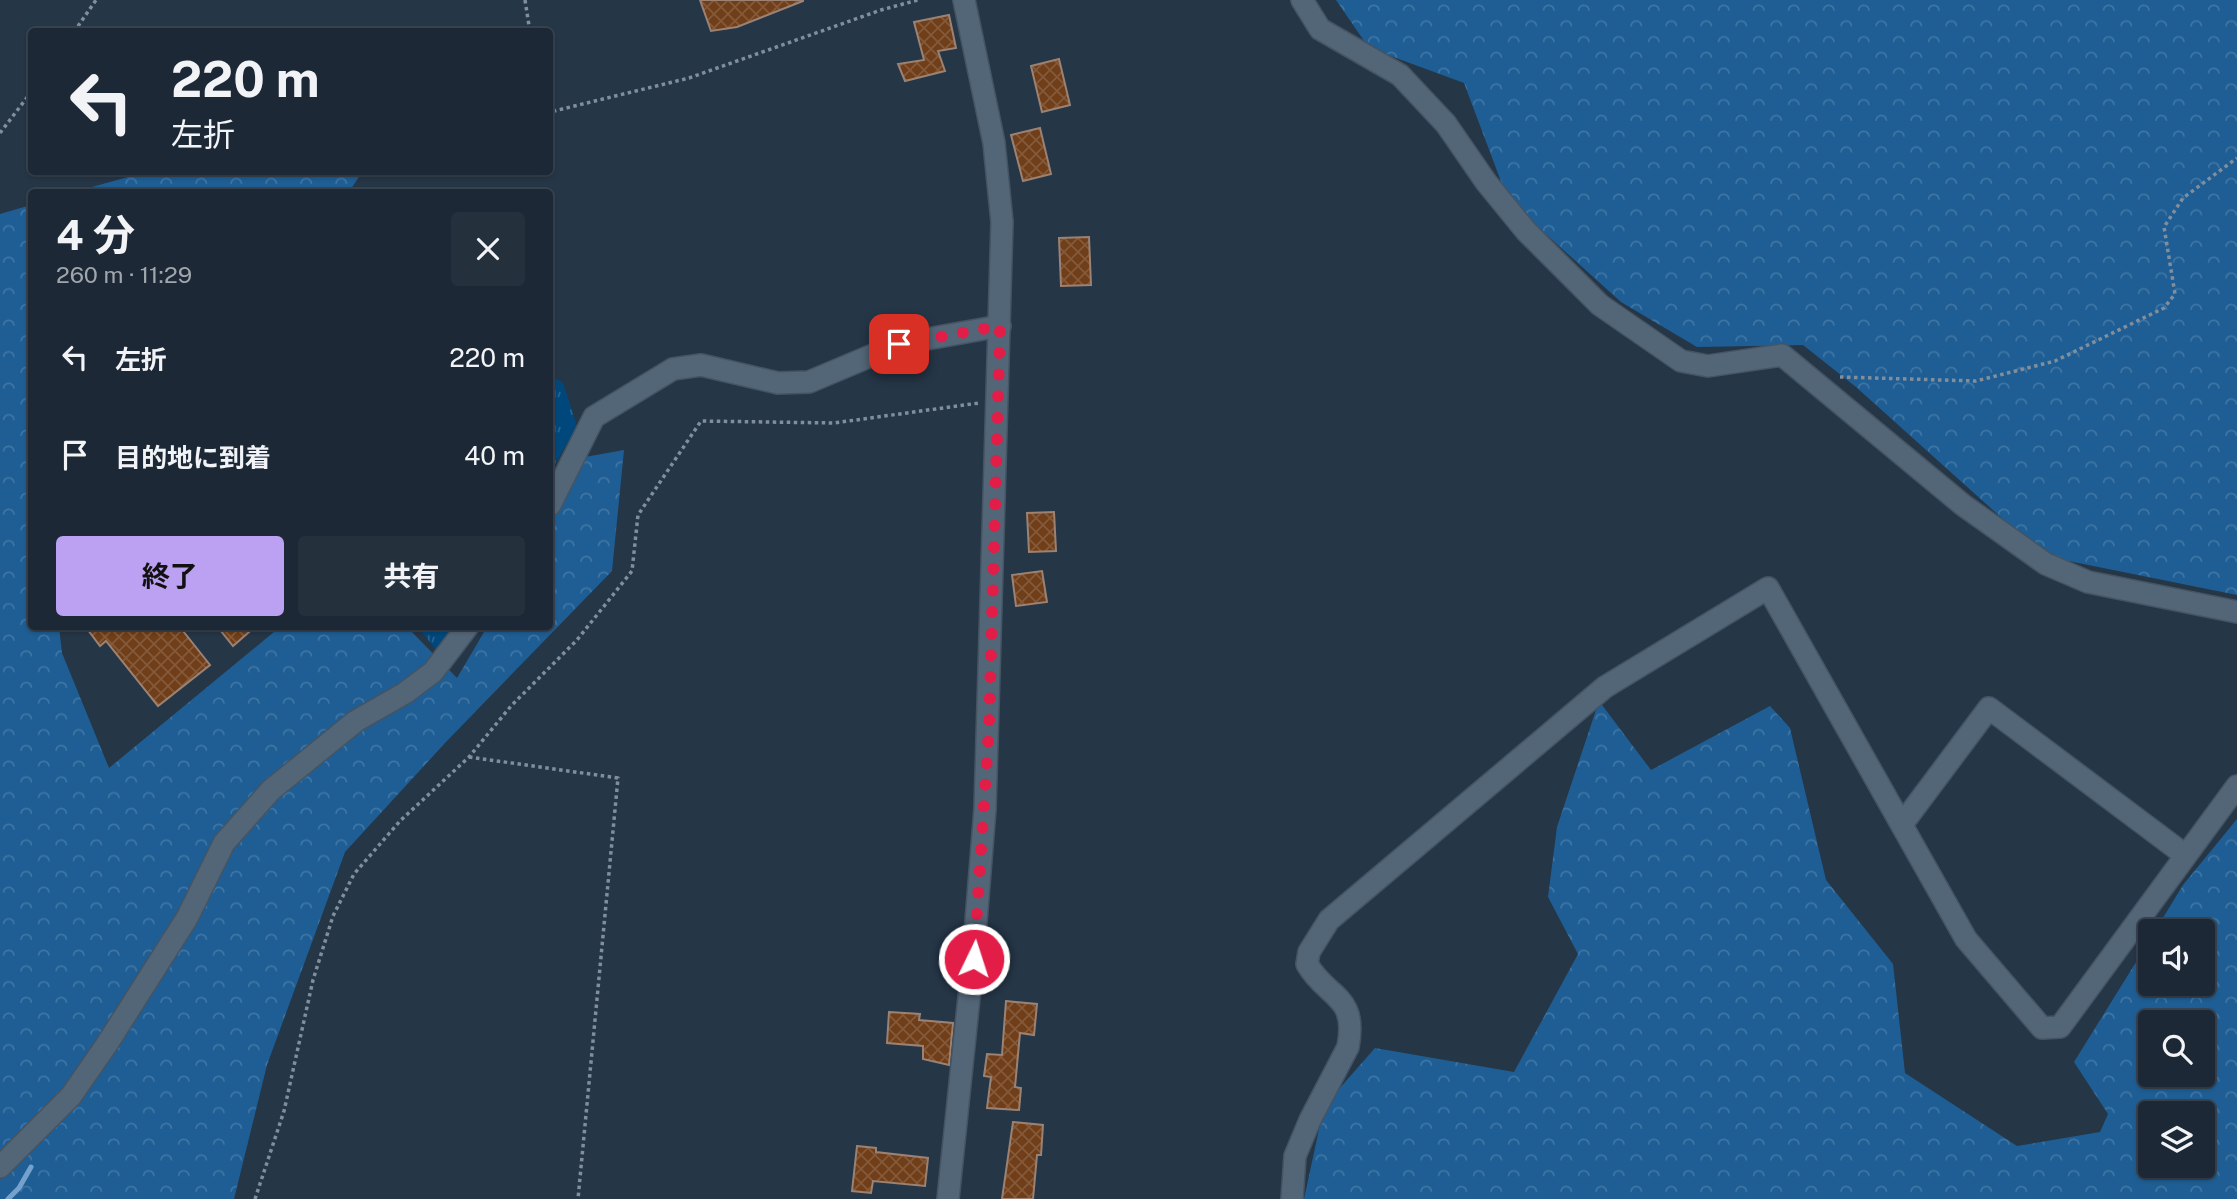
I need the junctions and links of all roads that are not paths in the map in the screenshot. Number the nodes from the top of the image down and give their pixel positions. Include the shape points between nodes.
1 (964, 0) edge
2 (1302, 0) edge
3 (1000, 326) junction
4 (553, 499) edge
5 (2237, 611) edge
6 (465, 630) edge
7 (2237, 786) edge
8 (1903, 823) junction
9 (2185, 855) junction
10 (0, 1167) edge
11 (948, 1199) edge
12 (1292, 1199) edge

1 - 3 street via 995,155 1002,222
2 - 5 street via 1320,29 1399,75 1446,124 1486,183 1527,231 1600,306 1681,361 1709,366 1782,355 1963,505 2046,564 2088,582
3 - 4 street via 899,344 809,382 778,383 701,365 673,369 594,417
3 - 11 street via 985,810
6 - 10 street via 433,672 356,721 271,790 224,843 187,918 100,1055 71,1096
7 - 9 street
8 - 9 street via 1989,708
8 - 9 street via 1966,939 2042,1028 2060,1027
8 - 12 street via 1768,588 1617,680 1329,920 1309,952 1307,964 1315,978 1342,999 1351,1034 1295,1156

